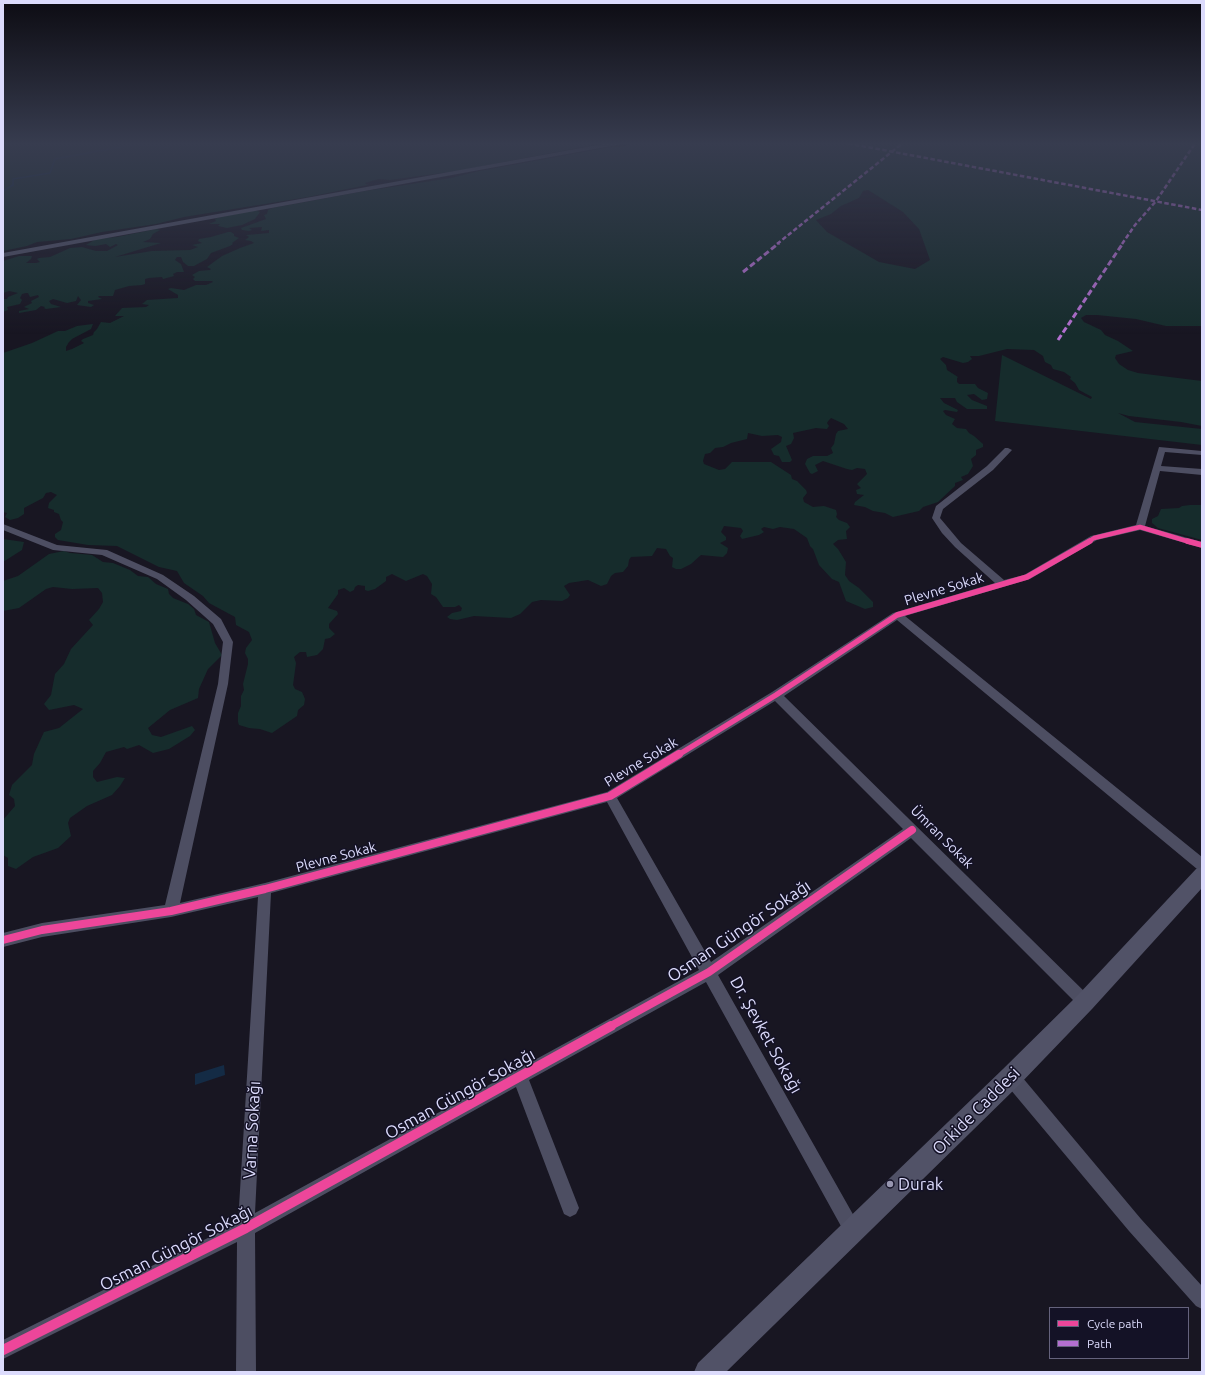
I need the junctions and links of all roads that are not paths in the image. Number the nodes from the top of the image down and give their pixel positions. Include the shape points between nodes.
1 (271, 206) edge
2 (3, 255) edge
3 (1008, 450) dead end
4 (1202, 453) edge
5 (1157, 468) junction
6 (1202, 472) edge
7 (3, 527) edge
8 (1140, 527) junction
9 (1202, 545) edge
10 (1002, 584) junction
11 (897, 615) junction
12 (776, 695) junction
13 (610, 796) junction
14 (912, 830) junction
15 (1202, 865) edge
16 (1202, 875) edge
17 (265, 889) junction
18 (171, 911) junction
19 (3, 940) edge
20 (709, 972) junction
21 (1084, 1002) junction
22 (520, 1077) junction
23 (1011, 1077) junction
24 (570, 1208) dead end
25 (246, 1228) junction
26 (853, 1231) junction
27 (1202, 1300) edge
28 (3, 1350) edge
29 (246, 1372) edge
30 (707, 1372) edge

1 - 2 main road
3 - 10 street via 990,468 939,508 936,518 958,545
4 - 5 street via 1162,449
5 - 6 street
5 - 8 street
7 - 18 street via 56,548 104,552 160,576 218,622 228,642 222,684
8 - 9 street, Plevne Sokak
8 - 10 street, Plevne Sokak via 1094,538 1027,576
10 - 11 street, Plevne Sokak
11 - 12 street, Plevne Sokak
11 - 15 street
12 - 13 street, Plevne Sokak
12 - 14 street, Ümran Sokak
13 - 17 street, Plevne Sokak
13 - 20 street, Dr. Şevket Sokağı
14 - 20 street, Osman Güngör Sokağı
14 - 21 street, Ümran Sokak
16 - 21 main road, Orkide Caddesi
17 - 18 street, Plevne Sokak
17 - 25 street, Varna Sokağı
18 - 19 street, Plevne Sokak via 42,930
20 - 22 street, Osman Güngör Sokağı
20 - 26 street, Dr. Şevket Sokağı
21 - 23 main road, Orkide Caddesi
22 - 24 street
22 - 25 street, Osman Güngör Sokağı
23 - 26 main road, Orkide Caddesi
23 - 27 street via 1135,1225
25 - 28 street, Osman Güngör Sokağı
25 - 29 street, Varna Sokağı
26 - 30 main road, Orkide Caddesi

